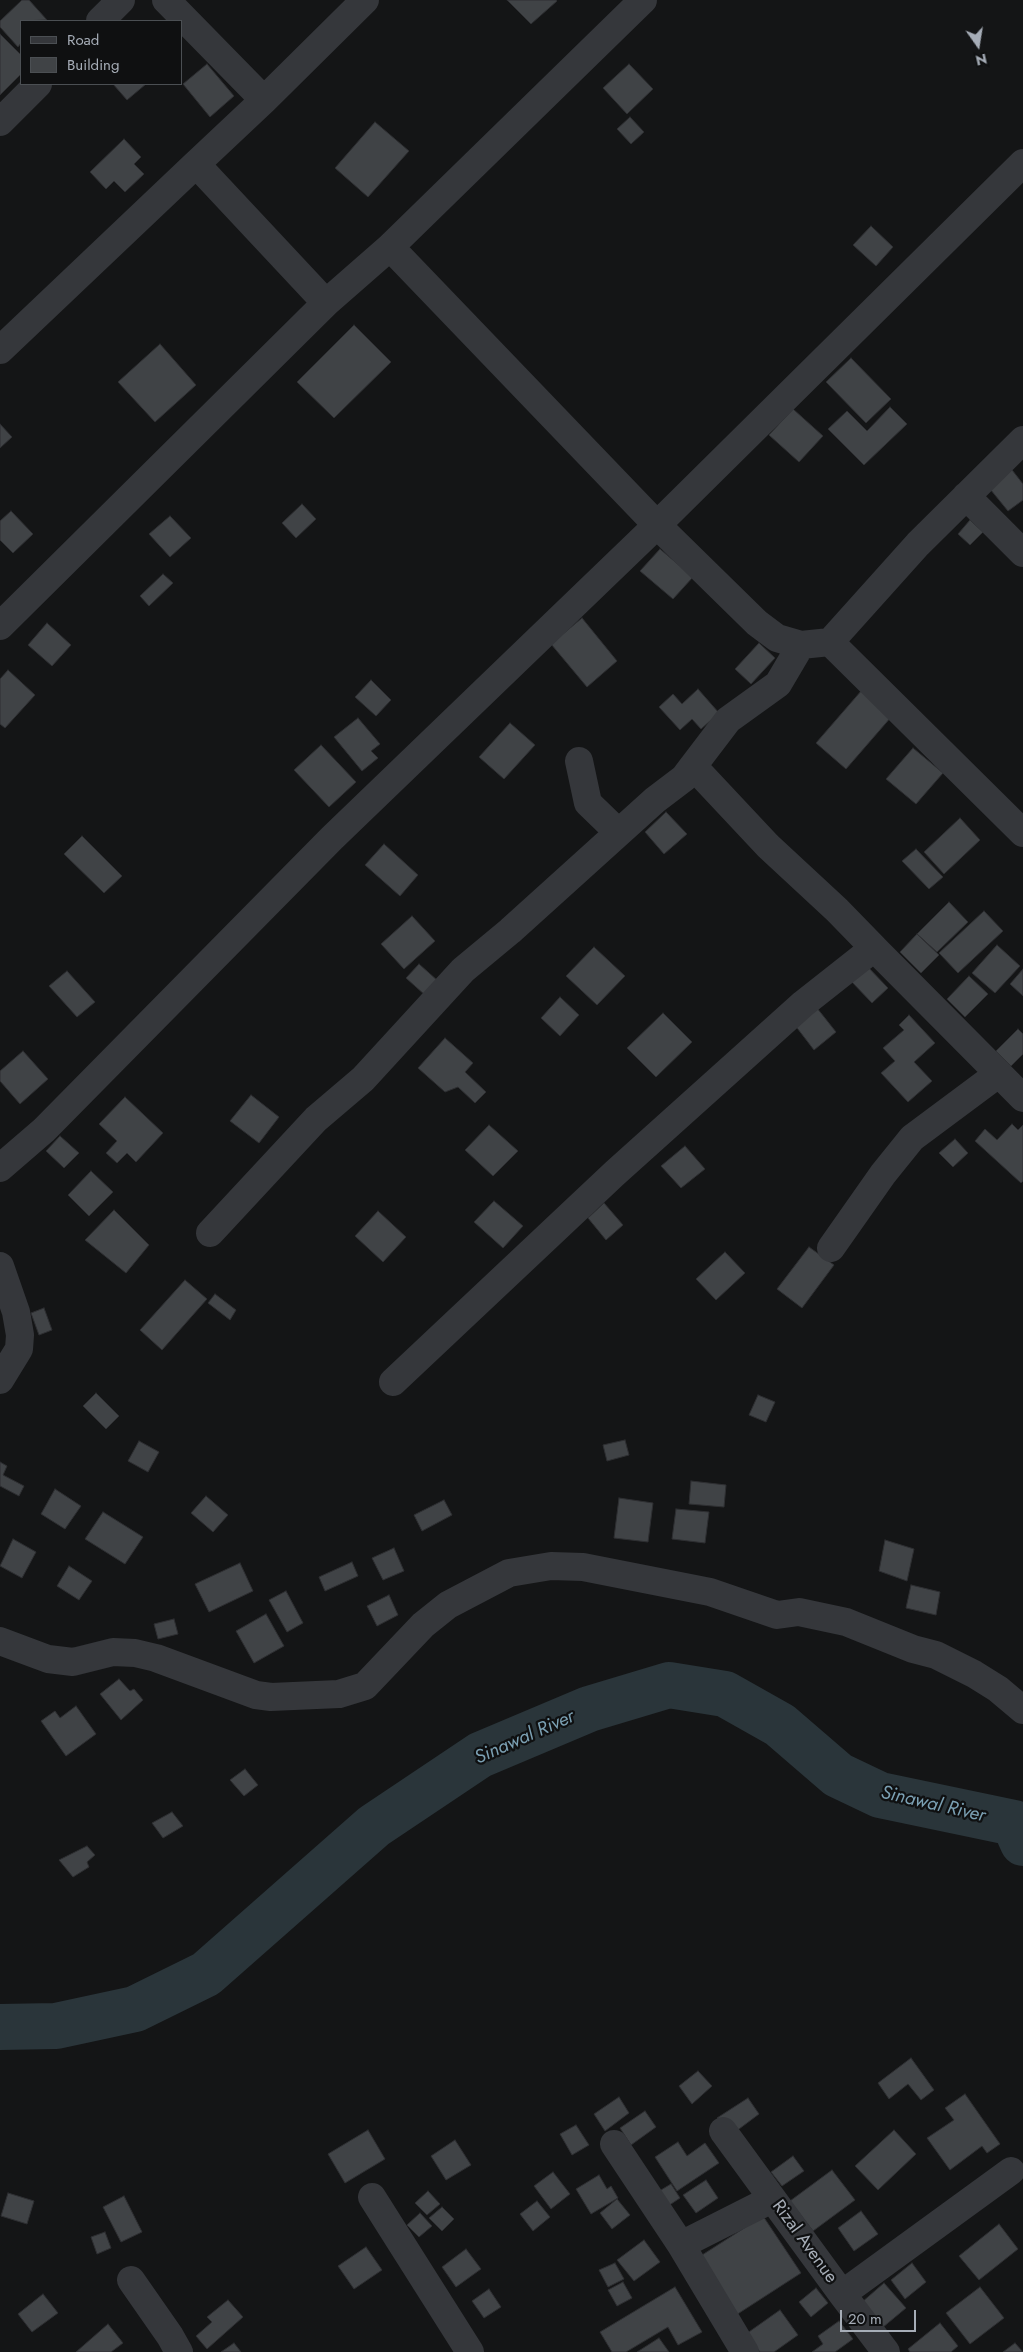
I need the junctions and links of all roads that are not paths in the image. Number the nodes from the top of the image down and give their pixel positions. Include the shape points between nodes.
1 (121, 0) edge
2 (166, 0) edge
3 (365, 0) edge
4 (643, 0) edge
5 (101, 20) edge
6 (37, 85) edge
7 (264, 100) junction
8 (0, 122) edge
9 (1023, 163) edge
10 (196, 164) junction
11 (390, 247) junction
12 (326, 303) junction
13 (0, 350) edge
14 (1023, 440) edge
15 (966, 496) junction
16 (657, 525) junction
17 (1023, 552) edge
18 (0, 626) edge
19 (830, 642) junction
20 (801, 645) junction
21 (578, 761) dead end
22 (693, 766) junction
23 (618, 832) junction
24 (1023, 833) edge
25 (874, 948) junction
26 (998, 1074) junction
27 (1023, 1098) edge
28 (0, 1168) edge
29 (210, 1233) dead end
30 (831, 1248) dead end
31 (2, 1283) edge
32 (0, 1380) edge
33 (393, 1382) dead end
34 (0, 1641) edge
35 (1023, 1710) edge
36 (723, 2131) dead end
37 (614, 2144) dead end
38 (1011, 2171) dead end
39 (372, 2197) dead end
40 (772, 2199) junction
41 (680, 2245) junction
42 (131, 2280) dead end
43 (842, 2294) junction
44 (179, 2352) edge
45 (470, 2352) edge
46 (745, 2352) edge
47 (886, 2352) edge

1 - 5 street
2 - 7 street
3 - 7 street
4 - 11 street
6 - 8 street
7 - 10 street
9 - 16 street
10 - 12 street
10 - 13 street
11 - 12 street
11 - 16 street
12 - 18 street
14 - 15 street
15 - 17 street
15 - 19 street
16 - 20 street via 757,623 777,638
16 - 28 street via 332,838 44,1130
19 - 20 street
19 - 24 street
20 - 22 street via 778,684 728,720
21 - 23 street via 588,803
22 - 23 street via 684,778
22 - 25 street via 768,846
23 - 29 street via 463,970 363,1079 316,1119
25 - 26 street
25 - 33 street via 803,1004
26 - 27 street
26 - 30 street via 912,1138
31 - 32 street via 16,1312 19,1349
34 - 35 street via 48,1659 73,1662 113,1652 135,1653 256,1695 339,1694 365,1686 423,1625 448,1605 509,1573 551,1566 583,1567 710,1592 776,1615 799,1612 846,1622 936,1655 998,1689
36 - 40 street, Rizal Avenue
37 - 41 street
38 - 43 street
39 - 45 street
40 - 41 street
40 - 43 street, Rizal Avenue
41 - 46 street
42 - 44 street
43 - 47 street, Rizal Avenue

